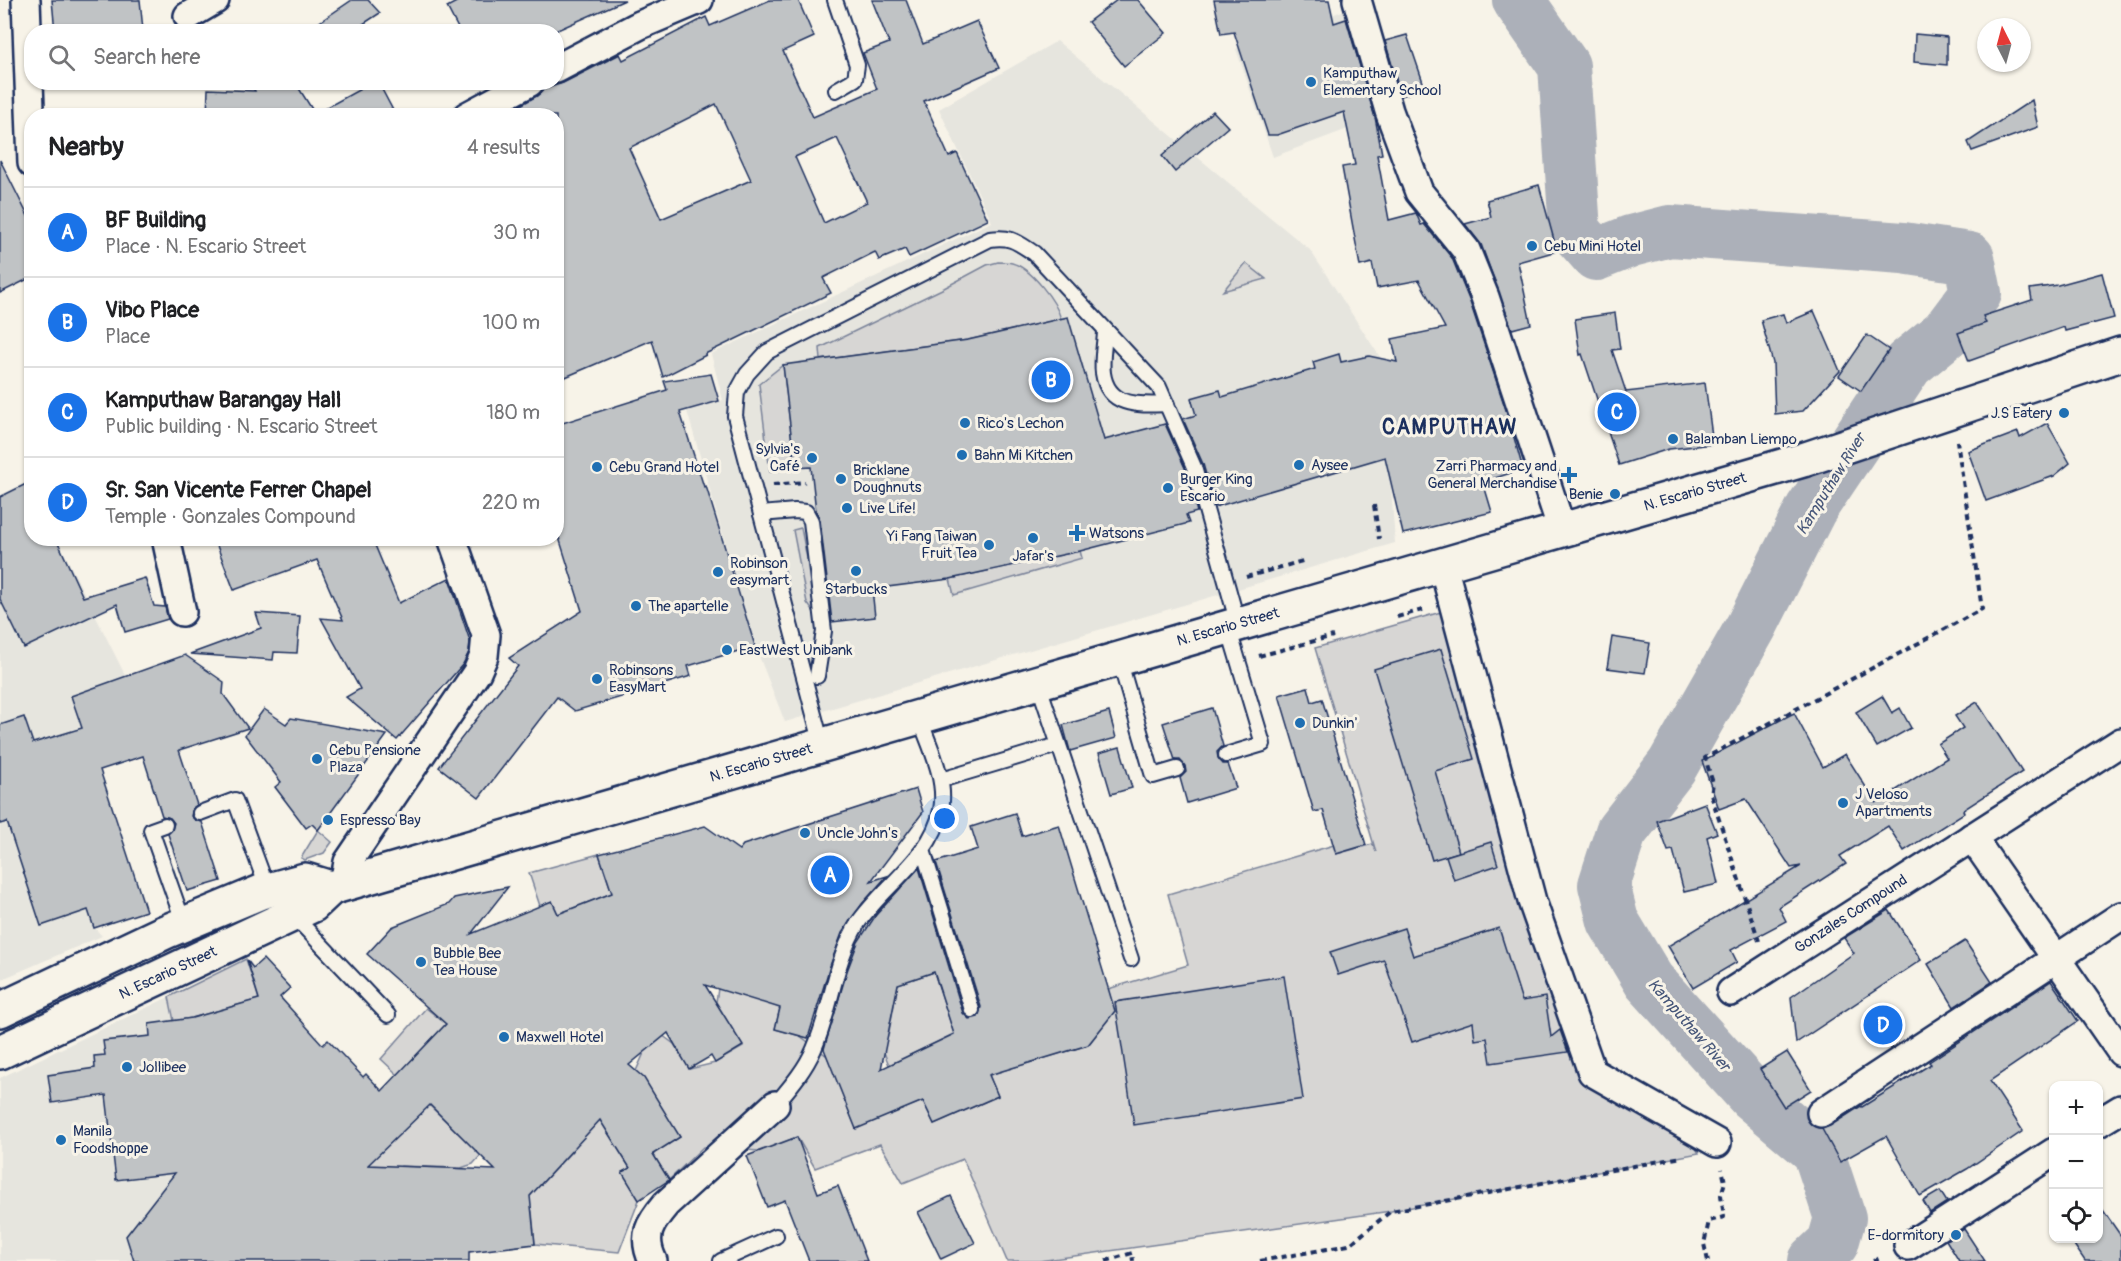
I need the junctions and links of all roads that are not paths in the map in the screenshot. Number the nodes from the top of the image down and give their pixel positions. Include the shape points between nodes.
1 (26, 0) edge
2 (215, 0) edge
3 (699, 0) edge
4 (835, 0) edge
5 (1357, 0) edge
6 (188, 16) dead end
7 (27, 24) edge
8 (564, 65) edge
9 (29, 90) edge
10 (515, 90) edge
11 (836, 90) dead end
12 (30, 108) edge
13 (482, 108) edge
14 (1106, 330) junction
15 (2121, 354) edge
16 (1167, 404) junction
17 (761, 514) junction
18 (1562, 530) junction
19 (168, 546) edge
20 (455, 546) edge
21 (1443, 565) junction
22 (182, 612) dead end
23 (1233, 626) junction
24 (1119, 659) junction
25 (817, 676) dead end
26 (1038, 682) junction
27 (920, 717) junction
28 (2121, 742) edge
29 (822, 745) junction
30 (1058, 745) junction
31 (1226, 755) dead end
32 (1177, 769) dead end
33 (941, 780) junction
34 (200, 813) dead end
35 (165, 825) dead end
36 (1972, 837) junction
37 (922, 850) junction
38 (339, 885) junction
39 (268, 890) junction
40 (292, 915) junction
41 (2121, 916) edge
42 (184, 924) junction
43 (1131, 959) dead end
44 (2057, 960) junction
45 (1731, 992) dead end
46 (0, 1010) edge
47 (972, 1010) dead end
48 (388, 1015) dead end
49 (0, 1052) edge
50 (2121, 1053) edge
51 (775, 1105) joint
52 (2121, 1109) edge
53 (1821, 1113) dead end
54 (2103, 1120) edge
55 (1717, 1143) road end
56 (2049, 1155) edge
57 (776, 1236) dead end
58 (1908, 1246) dead end
59 (653, 1261) edge
60 (721, 1261) edge

1 - 7 street
2 - 6 street
3 - 8 street
4 - 11 lane via 857,65 855,79
5 - 18 street via 1389,111 1419,192 1466,250 1485,297
9 - 12 street
10 - 13 street
14 - 16 lane via 1159,387
14 - 16 lane via 1103,373 1110,391 1122,401 1138,405
14 - 17 lane via 1034,253 1004,237 990,239 767,352 737,392 735,416
15 - 18 main road, N. Escario Street via 1803,460
16 - 23 lane via 1194,467
17 - 25 lane via 806,512 811,521 824,631
17 - 29 lane
18 - 21 main road, N. Escario Street
19 - 22 street
20 - 38 street via 486,635 484,656 348,862
21 - 23 main road, N. Escario Street
21 - 55 street via 1532,901 1592,1071
23 - 24 main road, N. Escario Street
23 - 31 lane via 1239,662 1263,744
24 - 26 main road, N. Escario Street
24 - 32 lane via 1153,776
26 - 27 main road, N. Escario Street
26 - 30 lane
27 - 29 main road, N. Escario Street
27 - 33 lane
28 - 36 street, Gonzales Compound
29 - 38 main road, N. Escario Street
30 - 33 lane
30 - 43 lane
33 - 37 lane via 943,796 938,823
34 - 39 lane via 235,800
35 - 42 lane via 151,830
36 - 44 street
36 - 45 street, Gonzales Compound
37 - 47 lane
37 - 51 lane via 858,924 838,968 815,1047 804,1070
38 - 39 main road via 304,880
38 - 40 main road, N. Escario Street
39 - 42 main road
40 - 48 lane
40 - 49 main road, N. Escario Street
41 - 44 street
42 - 46 main road
44 - 50 street
44 - 53 street
51 - 59 street via 655,1218 646,1240
52 - 54 street
56 - 58 street
57 - 60 lane

